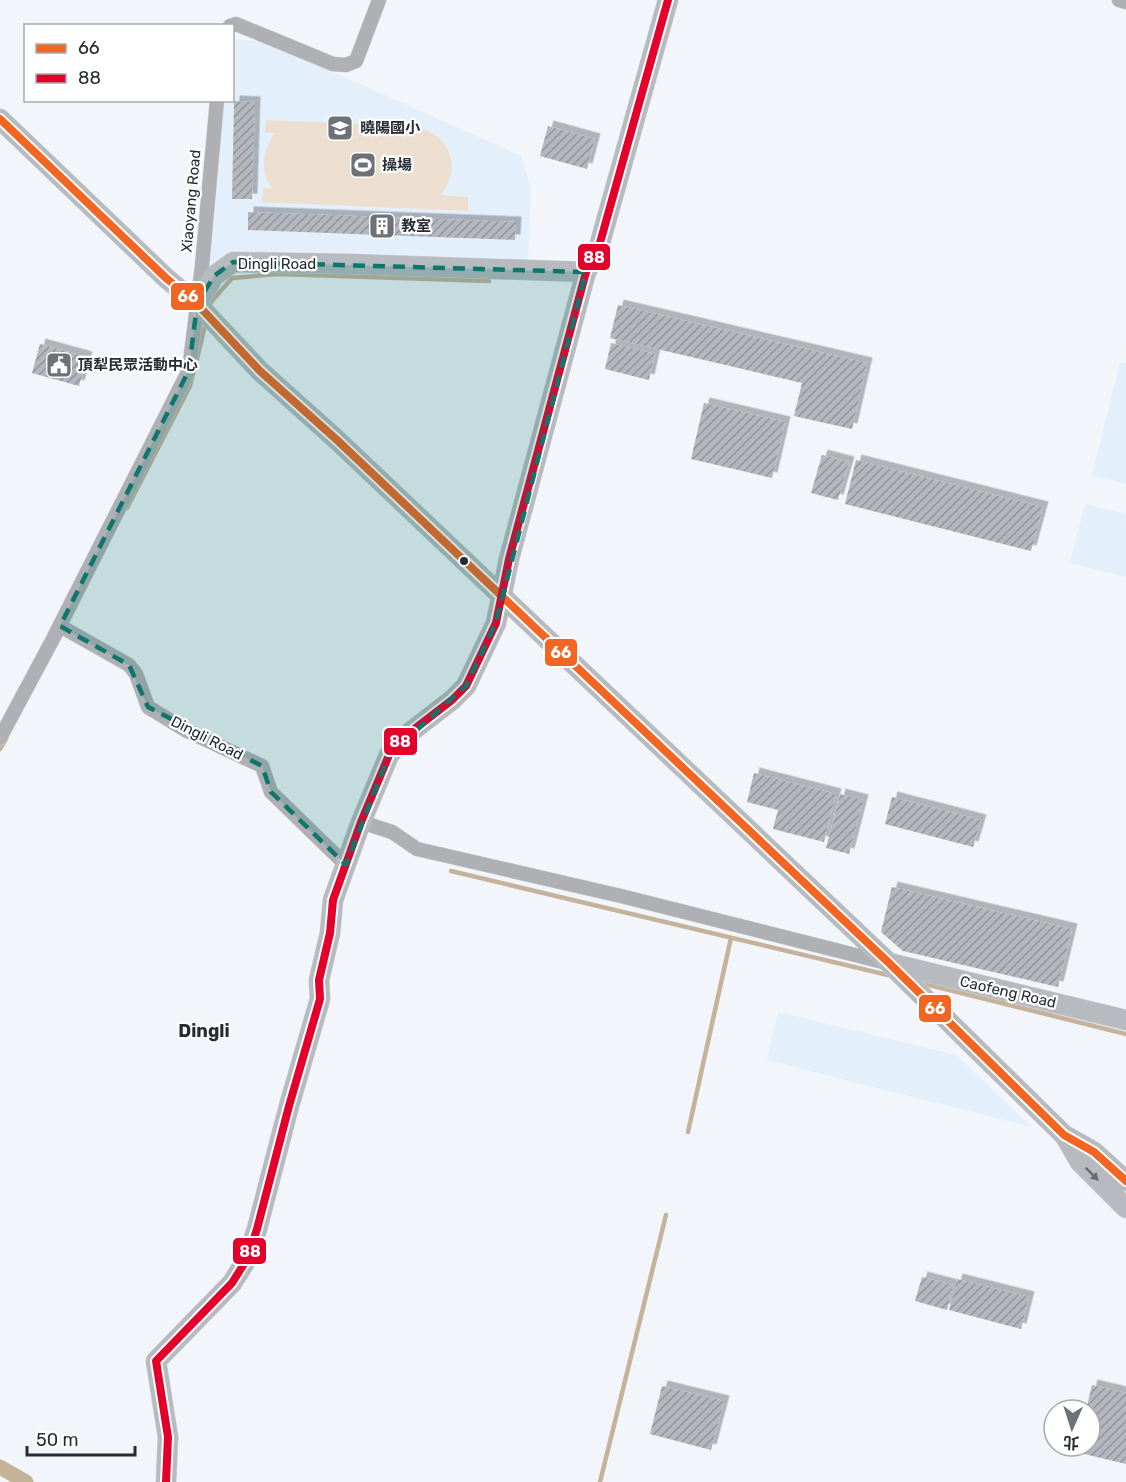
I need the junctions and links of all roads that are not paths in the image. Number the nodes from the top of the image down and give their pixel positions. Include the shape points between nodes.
1 (379, 0) edge
2 (668, 0) edge
3 (1119, 0) edge
4 (1126, 2) edge
5 (234, 25) edge
6 (217, 102) edge
7 (0, 119) edge
8 (586, 272) junction
9 (198, 304) junction
10 (502, 597) junction
11 (60, 626) junction
12 (0, 738) edge
13 (361, 822) junction
14 (346, 865) junction
15 (889, 963) junction
16 (1126, 1020) edge
17 (1064, 1135) junction
18 (1126, 1181) edge
19 (1126, 1208) edge
20 (166, 1482) edge

1 - 5 street via 356,61 346,65 333,64
2 - 8 street via 598,250
3 - 4 street
6 - 9 street, Xiaoyang Road
7 - 9 street
8 - 9 street, Dingli Road via 232,262 214,276
8 - 10 street
9 - 10 street via 260,371 346,447
9 - 11 street, Dingli Road via 189,370
10 - 13 street via 496,623 466,686 389,754
10 - 15 street
11 - 12 street, Dingli Road
11 - 14 street, Dingli Road via 129,665 148,707 187,731 262,766 271,792
13 - 14 street
13 - 15 street via 392,832 417,849
14 - 20 street via 333,900 319,980 320,999 247,1259 232,1283 156,1362 168,1437
15 - 16 street, Caofeng Road
15 - 17 street
17 - 18 street via 1094,1152
17 -> 19 street via 1080,1162

